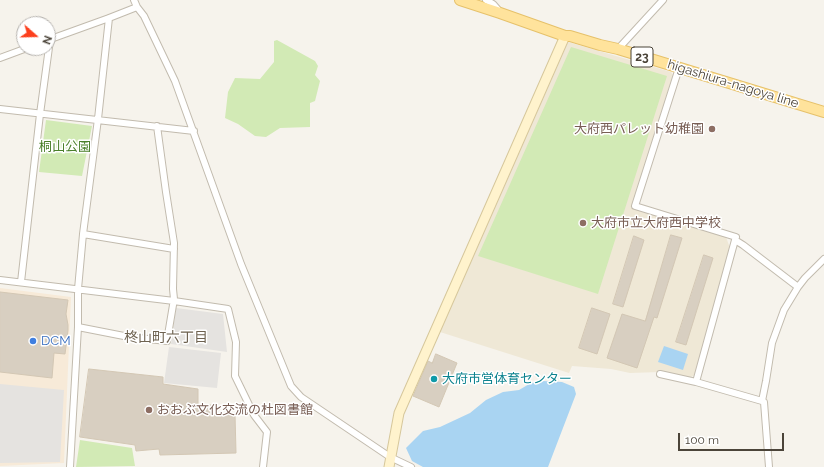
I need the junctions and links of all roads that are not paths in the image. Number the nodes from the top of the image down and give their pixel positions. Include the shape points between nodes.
1 (134, 0) edge
2 (460, 0) edge
3 (486, 0) edge
4 (663, 0) edge
5 (137, 7) junction
6 (500, 13) junction
7 (109, 18) junction
8 (565, 36) junction
9 (56, 37) edge
10 (618, 49) junction
11 (16, 52) edge
12 (47, 56) edge
13 (0, 58) edge
14 (679, 68) junction
15 (0, 109) edge
16 (824, 112) edge
17 (40, 114) junction
18 (98, 119) junction
19 (157, 126) junction
20 (194, 131) junction
21 (83, 234) junction
22 (735, 240) junction
23 (174, 249) junction
24 (824, 259) edge
25 (0, 280) edge
26 (21, 282) junction
27 (798, 287) junction
28 (78, 289) junction
29 (174, 301) junction
30 (78, 327) junction
31 (660, 374) dead end
32 (696, 382) junction
33 (762, 401) junction
34 (390, 457) junction
35 (70, 467) edge
36 (263, 467) edge
37 (389, 467) edge
38 (411, 467) edge
39 (769, 467) edge

1 - 5 street
2 - 6 main road, higashiura-nagoya line / 23
3 - 6 street
4 - 10 street
5 - 7 street
5 - 20 street via 144,16 175,81
6 - 8 main road, higashiura-nagoya line / 23
7 - 9 street
7 - 18 street
8 - 10 main road, higashiura-nagoya line / 23
8 - 34 street via 399,413
10 - 14 main road, higashiura-nagoya line / 23
11 - 13 street
12 - 17 street
14 - 16 main road, higashiura-nagoya line / 23
14 - 22 street via 635,206 736,237
15 - 17 street
17 - 18 street
17 - 26 street
18 - 19 street
18 - 21 street
19 - 20 street
19 - 23 street
20 - 34 street via 241,264 291,386 301,397
21 - 23 street
21 - 28 street
22 - 27 street
22 - 32 street
23 - 29 street
24 - 27 street
25 - 26 street
26 - 28 street
27 - 33 street via 784,310 772,343
28 - 29 street
28 - 30 street
29 - 30 street via 168,340 130,337
29 - 36 street via 228,309 236,342 235,376 254,415 267,432
30 - 35 street
31 - 32 street
32 - 33 street
33 - 39 street
34 - 37 street
34 - 38 street

